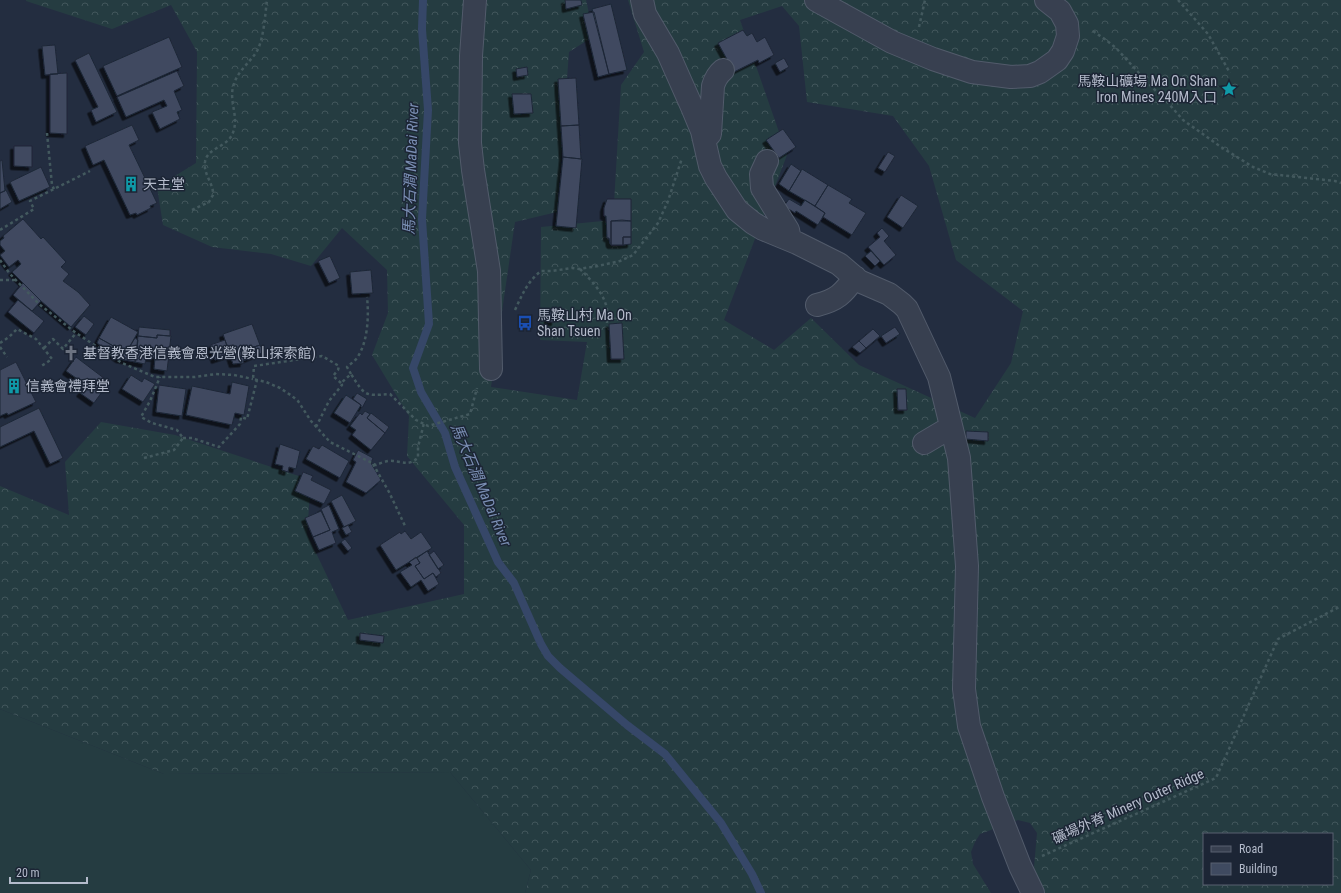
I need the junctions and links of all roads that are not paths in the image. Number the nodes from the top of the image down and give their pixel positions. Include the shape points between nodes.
1 (475, 0) edge
2 (642, 0) edge
3 (816, 0) edge
4 (1046, 0) edge
5 (723, 70) dead end
6 (704, 140) junction
7 (767, 161) dead end
8 (788, 239) junction
9 (855, 277) junction
10 (818, 305) dead end
11 (491, 369) road end
12 (951, 427) junction
13 (924, 443) dead end
14 (1033, 893) edge

1 - 11 street via 471,56 470,143 489,271
2 - 6 street via 645,14 668,53
3 - 4 street via 892,42 933,59 972,72 1011,77 1035,74 1044,70 1057,60 1063,51 1067,42 1067,24 1060,11
5 - 6 street via 718,74 713,86 710,134
6 - 8 street via 710,166 737,210 763,229
7 - 8 street via 761,174 762,188 788,230
8 - 9 street via 839,264
9 - 10 street via 841,295
9 - 12 street via 889,294 907,309 939,376
12 - 13 street
12 - 14 street via 959,458 967,566 964,689 968,726 993,797

